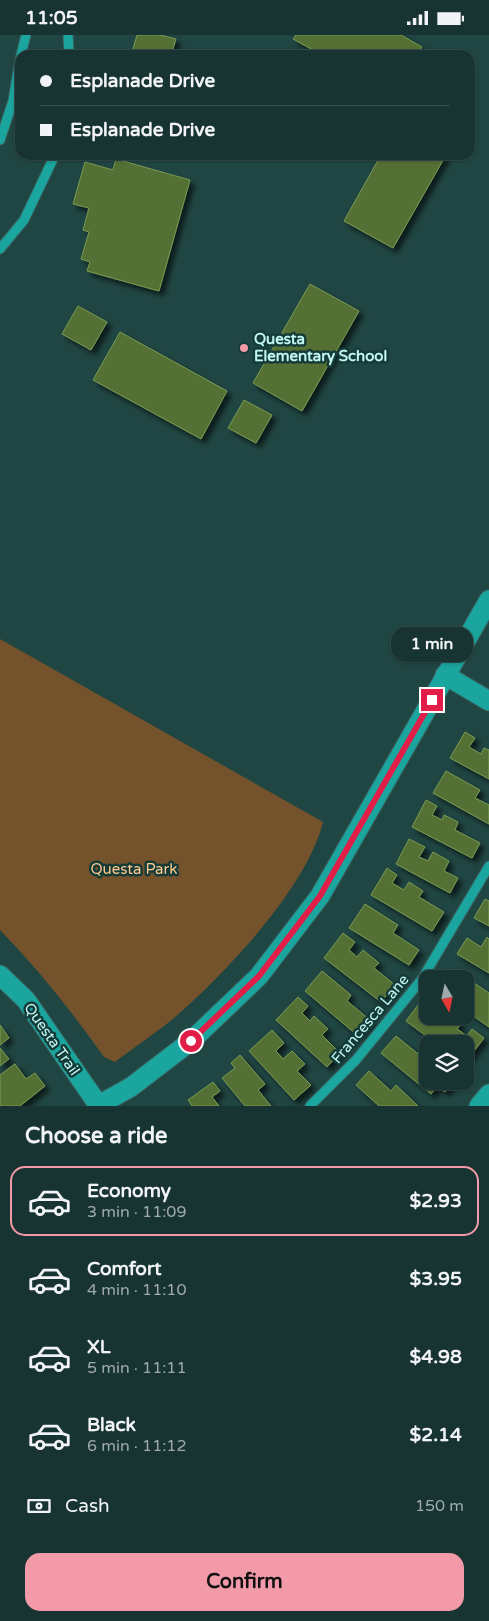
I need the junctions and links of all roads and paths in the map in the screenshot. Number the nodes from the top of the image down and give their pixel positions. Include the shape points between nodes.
1 (26, 35) edge
2 (68, 35) edge
3 (22, 50) edge
4 (69, 50) edge
5 (15, 88) edge
6 (0, 140) edge
7 (53, 160) edge
8 (0, 249) edge
9 (489, 601) edge
10 (445, 675) junction
11 (489, 701) edge
12 (489, 866) edge
13 (0, 975) edge
14 (489, 1094) edge
15 (98, 1106) edge
16 (310, 1106) edge
17 (479, 1106) edge

1 - 3 lane
2 - 4 lane
5 - 6 lane
7 - 8 lane via 24,220
9 - 10 street
10 - 11 street
10 - 15 street via 320,896 259,976 191,1041 130,1087
12 - 16 lane, Francesca Lane via 422,979 356,1060
13 - 15 street, Questa Trail via 26,1000
14 - 17 street

